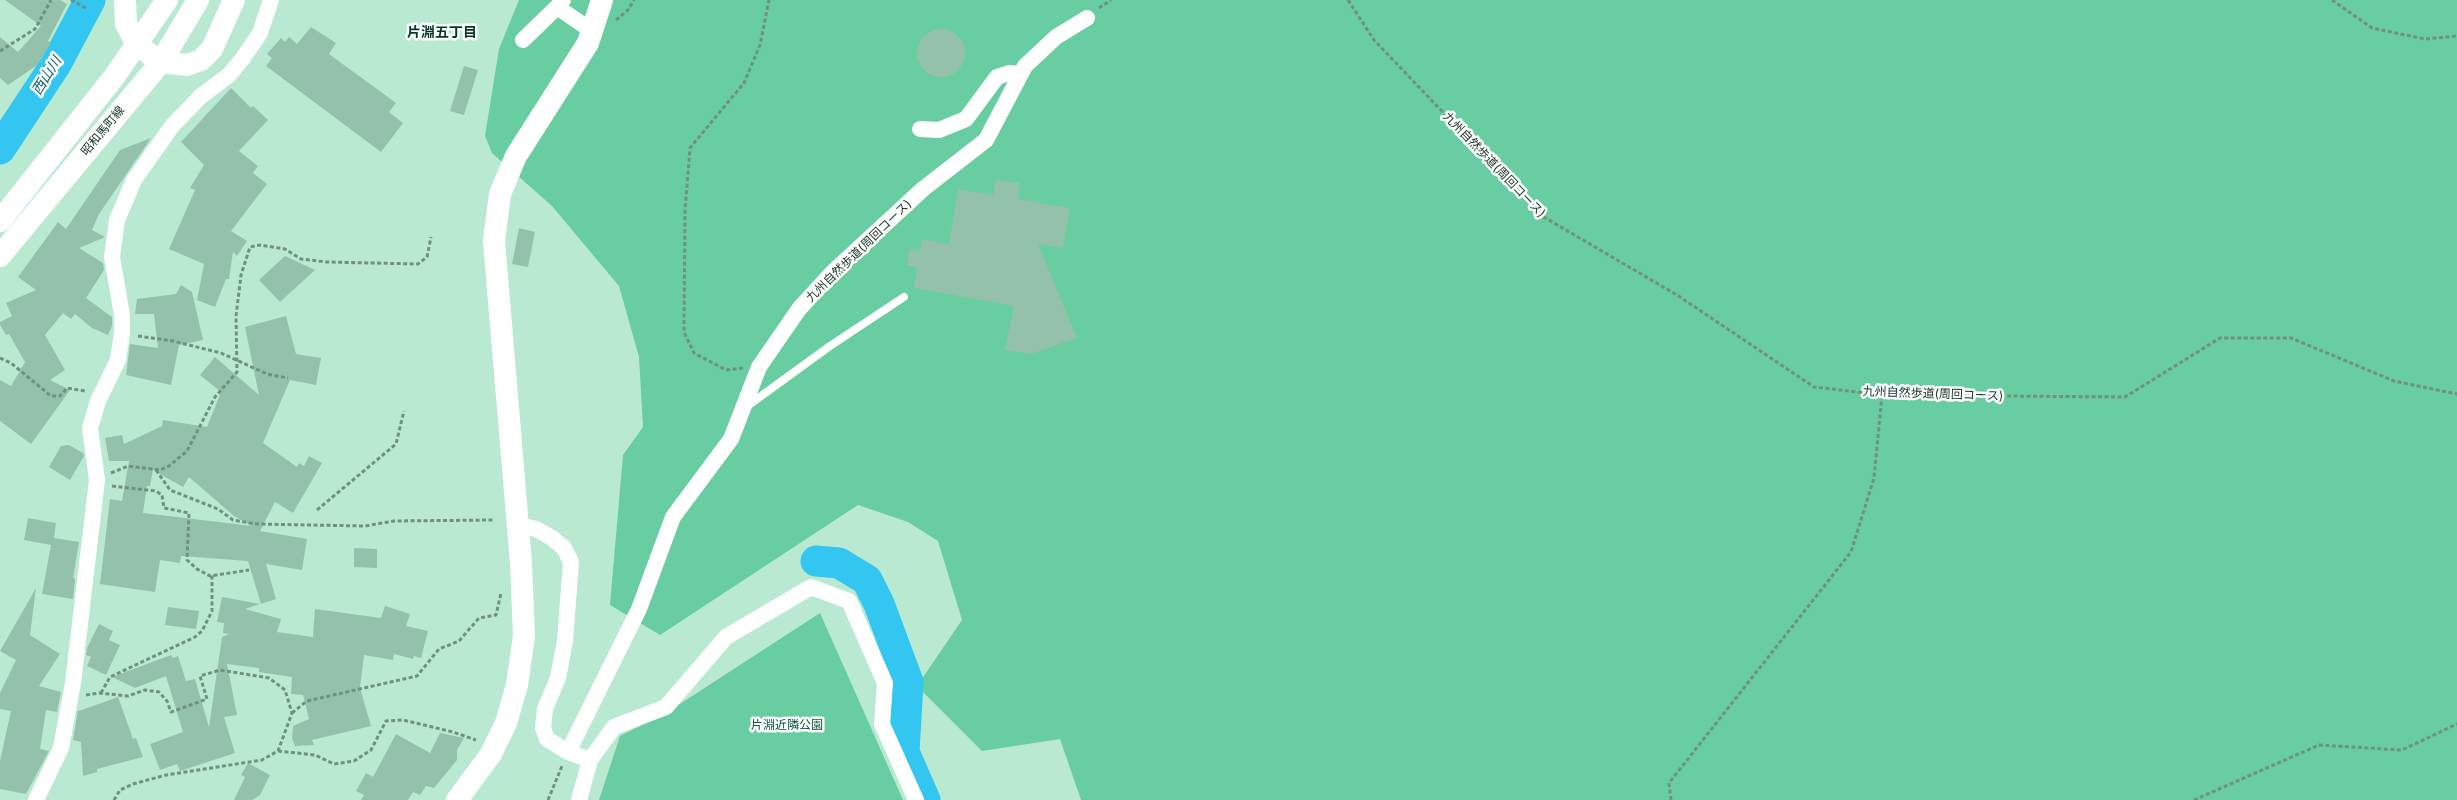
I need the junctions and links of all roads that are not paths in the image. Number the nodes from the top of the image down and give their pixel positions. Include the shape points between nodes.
1 (124, 0) edge
2 (167, 0) edge
3 (198, 0) edge
4 (234, 0) edge
5 (271, 0) edge
6 (602, 0) edge
7 (560, 4) edge
8 (1087, 18) dead end
9 (592, 31) junction
10 (523, 40) dead end
11 (137, 45) junction
12 (161, 62) junction
13 (1019, 74) junction
14 (920, 129) dead end
15 (0, 222) edge
16 (0, 256) edge
17 (904, 296) dead end
18 (741, 412) junction
19 (519, 525) junction
20 (568, 752) junction
21 (590, 760) junction
22 (36, 800) edge
23 (457, 800) edge
24 (579, 800) edge
25 (916, 800) edge

1 - 11 street via 126,24
2 - 11 street, 昭和馬町線
3 - 12 street, 昭和馬町線
4 - 12 street via 212,49 200,60 187,66
5 - 22 street via 260,33 243,58 229,75 201,96 172,126 134,180 117,220 112,257 122,333 118,360 99,398 90,428 97,482 73,683 61,748
6 - 9 street
7 - 9 street
7 - 10 street
8 - 13 street, 九州自然歩道(周回コース) via 1056,37
9 - 19 street via 588,43 516,156 500,194 494,241
11 - 12 street
11 - 15 street, 昭和馬町線
12 - 16 street, 昭和馬町線
13 - 14 street via 997,77 966,119 939,130
13 - 18 street, 九州自然歩道(周回コース) via 986,140 923,189 832,273 799,309 759,367
17 - 18 lane
18 - 20 street, 九州自然歩道(周回コース) via 731,439 672,517 639,609
19 - 20 street via 536,529 552,538 564,548 571,562 565,641 543,728 547,739
19 - 23 street via 524,636 517,686 506,723 491,754
20 - 21 street
21 - 24 street
21 - 25 street via 614,728 666,707 726,637 810,587 849,601 885,683 882,724

